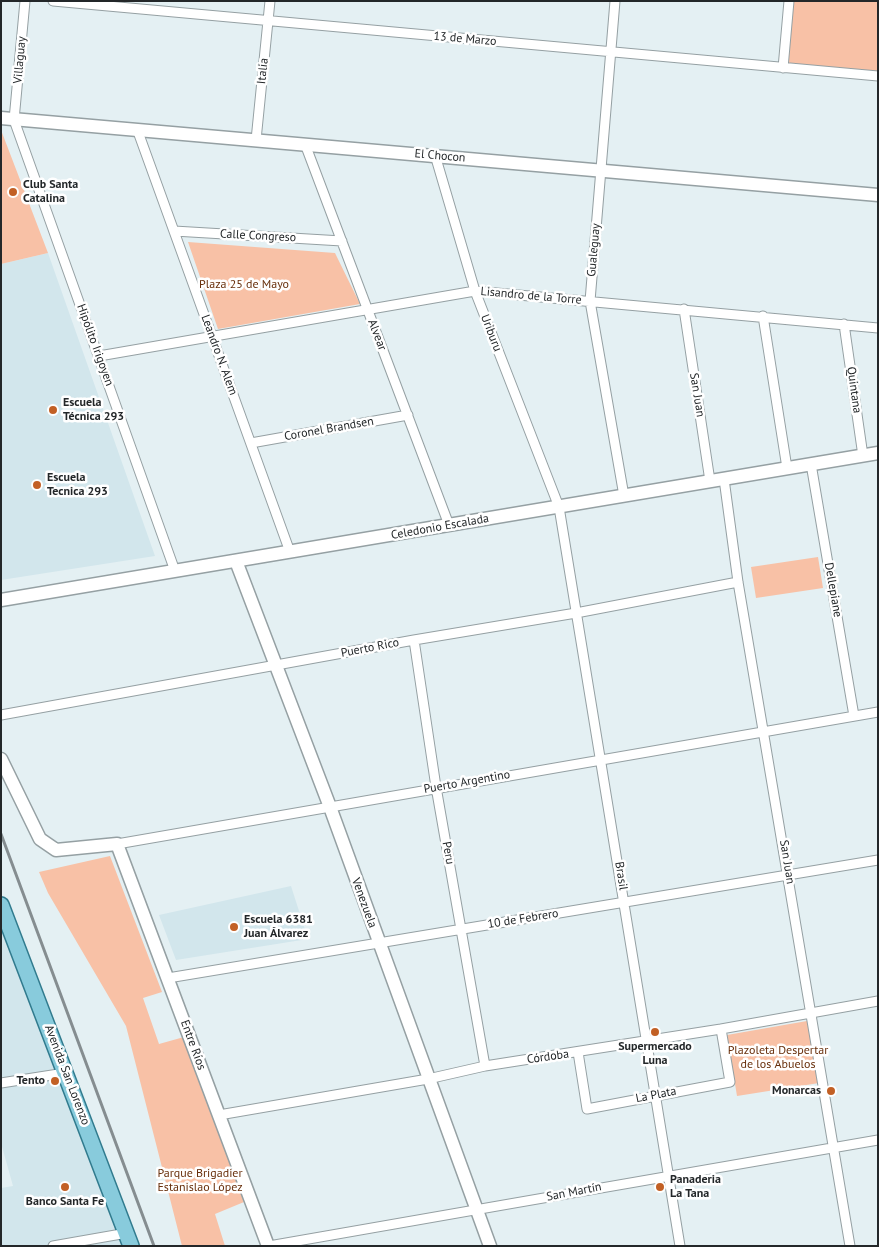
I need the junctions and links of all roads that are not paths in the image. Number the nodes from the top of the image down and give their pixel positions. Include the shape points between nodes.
1 (25, 1) edge
2 (53, 1) edge
3 (270, 1) edge
4 (615, 1) edge
5 (790, 1) edge
6 (268, 20) junction
7 (610, 53) junction
8 (783, 68) junction
9 (878, 76) edge
10 (8, 119) edge
11 (138, 129) junction
12 (256, 140) junction
13 (306, 144) junction
14 (435, 156) junction
15 (601, 171) junction
16 (878, 195) edge
17 (174, 232) junction
18 (342, 242) junction
19 (475, 290) junction
20 (590, 301) junction
21 (368, 309) junction
22 (684, 309) junction
23 (762, 316) junction
24 (844, 324) junction
25 (878, 328) edge
26 (212, 336) junction
27 (99, 356) junction
28 (408, 415) junction
29 (251, 443) junction
30 (878, 453) edge
31 (863, 456) junction
32 (811, 464) junction
33 (787, 468) junction
34 (724, 479) junction
35 (710, 481) junction
36 (624, 496) junction
37 (559, 507) junction
38 (449, 525) junction
39 (290, 552) junction
40 (236, 561) junction
41 (175, 571) junction
42 (738, 582) junction
43 (1, 600) edge
44 (576, 613) junction
45 (414, 640) junction
46 (277, 665) junction
47 (878, 712) edge
48 (1, 715) edge
49 (854, 716) junction
50 (765, 731) junction
51 (1, 759) edge
52 (602, 760) junction
53 (436, 787) junction
54 (330, 807) junction
55 (117, 844) junction
56 (878, 860) edge
57 (789, 875) junction
58 (625, 904) junction
59 (2, 907) edge
60 (462, 929) junction
61 (378, 942) junction
62 (168, 978) junction
63 (878, 1001) edge
64 (811, 1013) junction
65 (721, 1029) junction
66 (647, 1039) junction
67 (578, 1052) junction
68 (485, 1066) junction
69 (65, 1073) junction
70 (428, 1079) junction
71 (1, 1083) edge
72 (657, 1095) junction
73 (219, 1114) junction
74 (878, 1140) edge
75 (834, 1148) junction
76 (667, 1175) junction
77 (477, 1210) junction
78 (129, 1240) edge
79 (53, 1246) edge
80 (269, 1246) edge
81 (490, 1246) edge
82 (680, 1246) edge
83 (850, 1246) edge

1 - 10 street, Villaguay
2 - 6 street, 13 de Marzo
3 - 6 street, Italia
4 - 7 street, Gualeguay
5 - 8 street
6 - 7 street, 13 de Marzo
6 - 12 street, Italia
7 - 8 street, 13 de Marzo
7 - 15 street, Gualeguay
8 - 9 street, 13 de Marzo
10 - 11 street, El Chocon
10 - 27 street, Hipólito Irigoyen
11 - 12 street, El Chocon
11 - 17 street, Leandro N. Alem
12 - 13 street, El Chocon
13 - 14 street, El Chocon
13 - 18 street, Alvear
14 - 15 street, El Chocon
14 - 19 street, Uriburu
15 - 16 street, El Chocon
15 - 20 street, Gualeguay
17 - 18 street, Calle Congreso
17 - 26 street, Leandro N. Alem
18 - 21 street, Alvear
19 - 20 street, Lisandro de la Torre
19 - 21 street, Lisandro de la Torre
19 - 37 street, Uriburu
20 - 22 street, Lisandro de la Torre
20 - 36 street, Gualeguay
21 - 26 street, Lisandro de la Torre
21 - 28 street, Alvear
22 - 23 street, Lisandro de la Torre
22 - 35 street, San Juan
23 - 24 street, Lisandro de la Torre
23 - 33 street
24 - 25 street, Lisandro de la Torre
24 - 31 street, Quintana
26 - 27 street, Lisandro de la Torre
26 - 29 street, Leandro N. Alem
27 - 41 street, Hipólito Irigoyen
28 - 29 street, Coronel Brandsen
28 - 38 street, Alvear
29 - 39 street, Leandro N. Alem
30 - 31 street, Celedonio Escalada
31 - 32 street, Celedonio Escalada
32 - 33 street, Celedonio Escalada
32 - 49 street, Dellepiane
33 - 34 street, Celedonio Escalada
34 - 35 street, Celedonio Escalada
34 - 42 street, San Juan
35 - 36 street, Celedonio Escalada
36 - 37 street, Celedonio Escalada
37 - 38 street, Celedonio Escalada
37 - 44 street, Brasil
38 - 39 street, Celedonio Escalada
39 - 40 street, Celedonio Escalada
40 - 41 street, Celedonio Escalada
40 - 46 street, Venezuela
41 - 43 street, Celedonio Escalada
42 - 44 street, Puerto Rico
42 - 50 street, San Juan
44 - 45 street, Puerto Rico
44 - 52 street, Brasil
45 - 46 street, Puerto Rico
45 - 53 street, Peru
46 - 48 street, Puerto Rico
46 - 54 street, Venezuela
47 - 49 street, Puerto Argentino
49 - 50 street, Puerto Argentino
50 - 52 street, Puerto Argentino
50 - 57 street, San Juan
51 - 55 street, Puerto Argentino via 40,839 56,850
52 - 53 street, Puerto Argentino
52 - 58 street, Brasil
53 - 54 street, Puerto Argentino
53 - 60 street, Peru
54 - 55 street, Puerto Argentino
54 - 61 street, Venezuela
55 - 62 street, Entre Ríos
56 - 57 street, 10 de Febrero
57 - 58 street, 10 de Febrero
57 - 64 street, San Juan
58 - 60 street, 10 de Febrero
58 - 66 street, Brasil
59 - 69 main road, Avenida San Lorenzo
60 - 61 street, 10 de Febrero
60 - 68 street, Peru
61 - 62 street, 10 de Febrero
61 - 70 street, Venezuela
62 - 73 street, Entre Ríos
63 - 64 street, Córdoba
64 - 65 street, Córdoba
64 - 75 street, San Juan
65 - 66 street, Córdoba
65 - 72 street, La Plata via 730,1082
66 - 67 street, Córdoba
66 - 72 street, Brasil
67 - 68 street, Córdoba
67 - 72 street, La Plata via 587,1109
68 - 70 street, Córdoba
69 - 71 street
69 - 78 main road, Avenida San Lorenzo
70 - 73 street, Córdoba
70 - 77 street, Venezuela
72 - 76 street, Brasil
73 - 80 street, Entre Ríos
74 - 75 street, San Martín
75 - 76 street, San Martín
75 - 83 street, San Juan
76 - 77 street, San Martín
76 - 82 street, Brasil
77 - 80 street, San Martín
77 - 81 street, Venezuela
78 - 79 street

